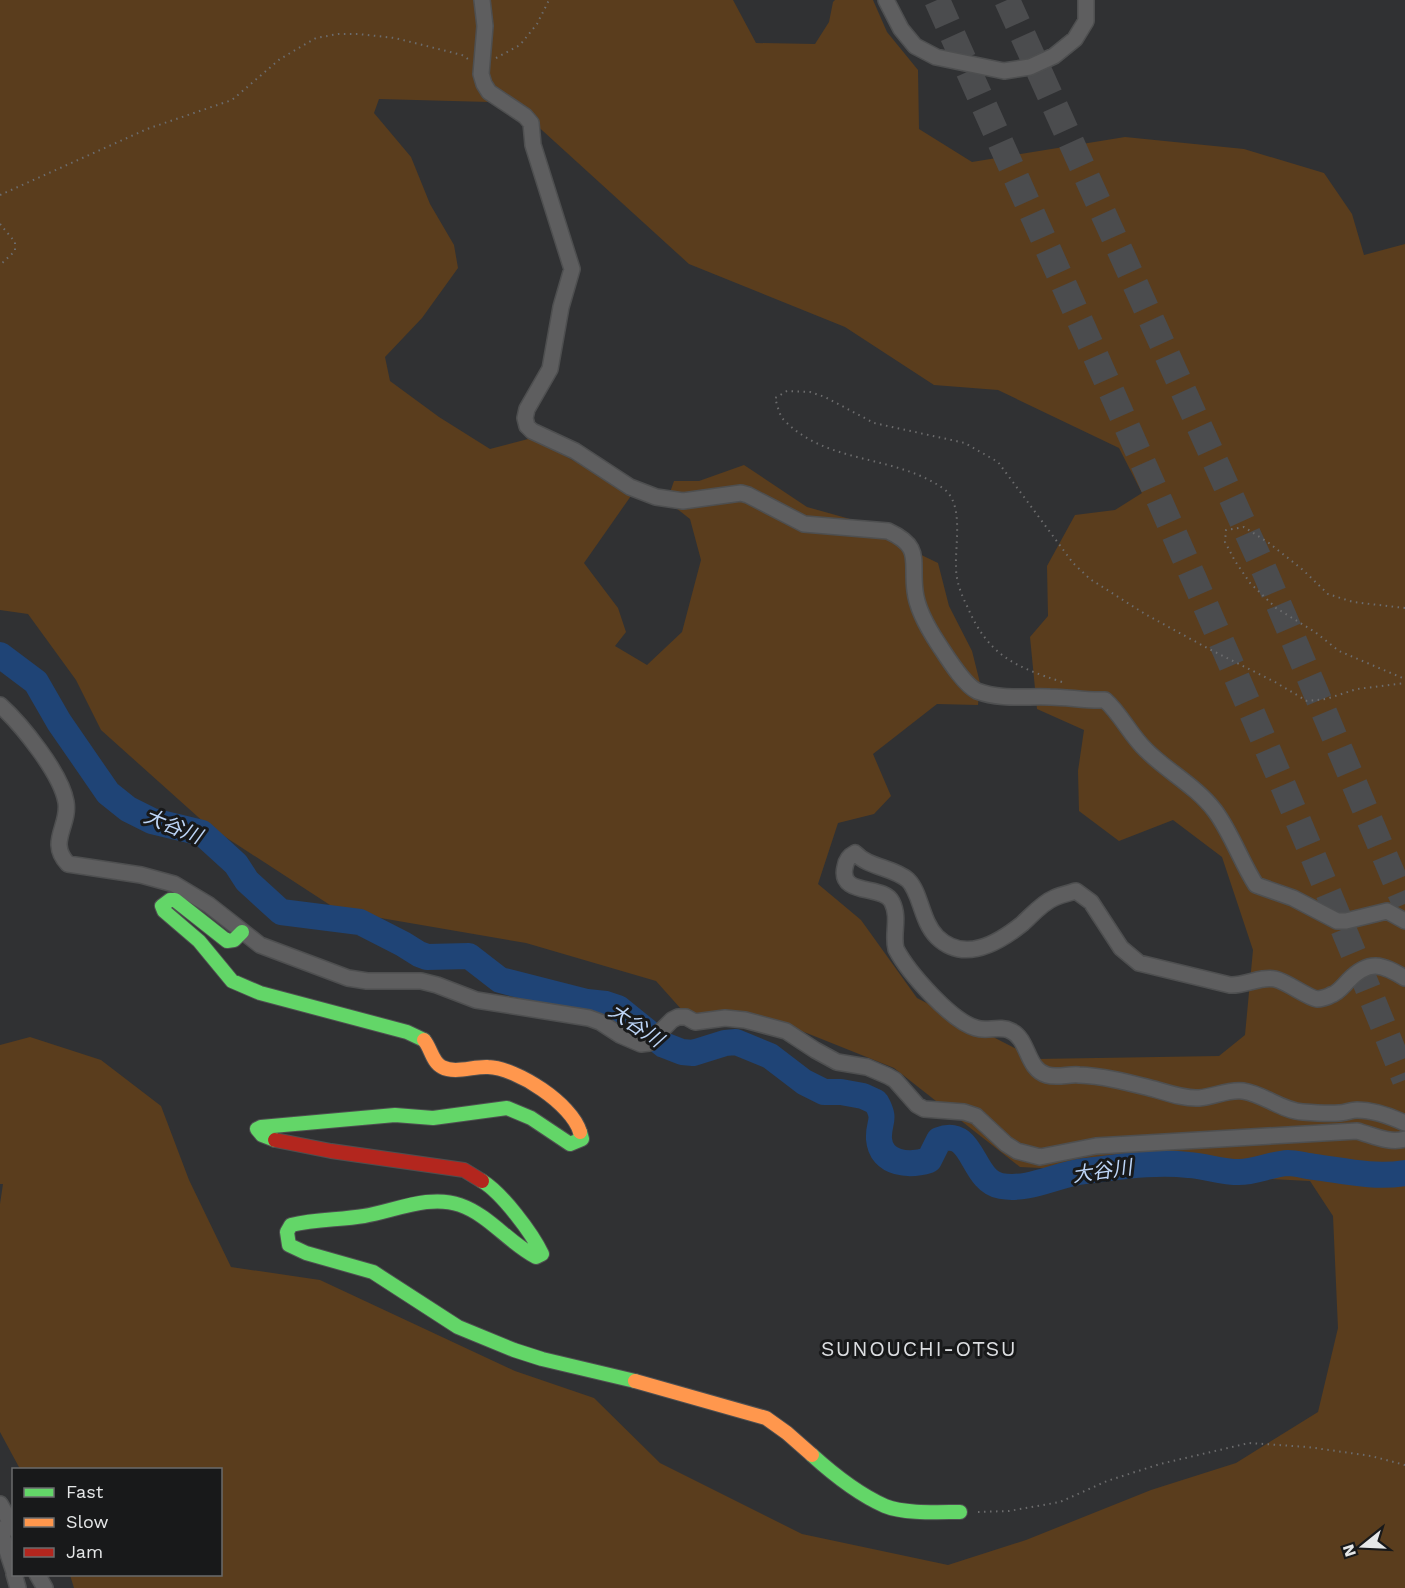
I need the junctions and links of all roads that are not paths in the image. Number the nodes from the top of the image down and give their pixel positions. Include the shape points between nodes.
1 (482, 0) edge
2 (886, 0) edge
3 (1086, 0) edge
4 (0, 705) edge
5 (1405, 921) edge
6 (242, 932) junction
7 (1405, 978) edge
8 (1405, 1123) edge
9 (1405, 1139) edge
10 (0, 1504) edge
11 (960, 1512) road end
12 (12, 1525) edge
13 (0, 1529) edge
14 (12, 1567) edge

1 - 5 street via 484,84 531,123 533,145 572,269 550,369 527,409 525,418 532,431 656,497 705,500 741,493 804,524 888,531 900,537 909,543 914,555 917,602 926,622 953,666 976,690 1010,698 1104,700 1145,750 1208,802 1256,885 1293,898 1337,921 1387,911
2 - 3 street via 915,46 936,57 1004,71 1030,67 1054,56 1075,39 1086,21
4 - 6 street via 12,715 61,786 66,812 58,847 68,864 174,884 209,905
6 - 9 street via 260,945 348,978 421,981 476,1000 589,1018 641,1044 649,1043 678,1017 695,1022 725,1018 765,1025 786,1031 837,1062 867,1067 888,1076 924,1109 976,1116 1006,1144 1040,1157 1096,1146 1357,1131 1391,1141
6 - 11 street via 227,941 175,900 162,906 199,941 232,981 260,993 407,1032 424,1040 437,1064 448,1069 474,1066 512,1072 551,1097 582,1132 582,1139 570,1144 531,1118 507,1108 433,1118 395,1115 261,1127 257,1129 262,1136 273,1140 464,1170 492,1189 535,1239 542,1254 530,1254 481,1215 450,1201 308,1220 291,1225 287,1232 289,1245 373,1272 458,1327 514,1350 766,1418 835,1477 887,1507
7 - 8 street via 1377,965 1357,972 1332,995 1317,999 1272,978 1230,985 1139,963 1121,948 1092,902 1076,891 1053,898 982,949 957,950 946,945 928,926 908,881 855,853 845,864 844,872 856,889 892,900 897,949 921,983 965,1023 985,1030 1010,1029 1018,1035 1029,1058 1048,1076 1115,1079 1182,1097 1199,1098 1240,1090 1300,1112 1357,1110
10 - 12 street
13 - 14 street

